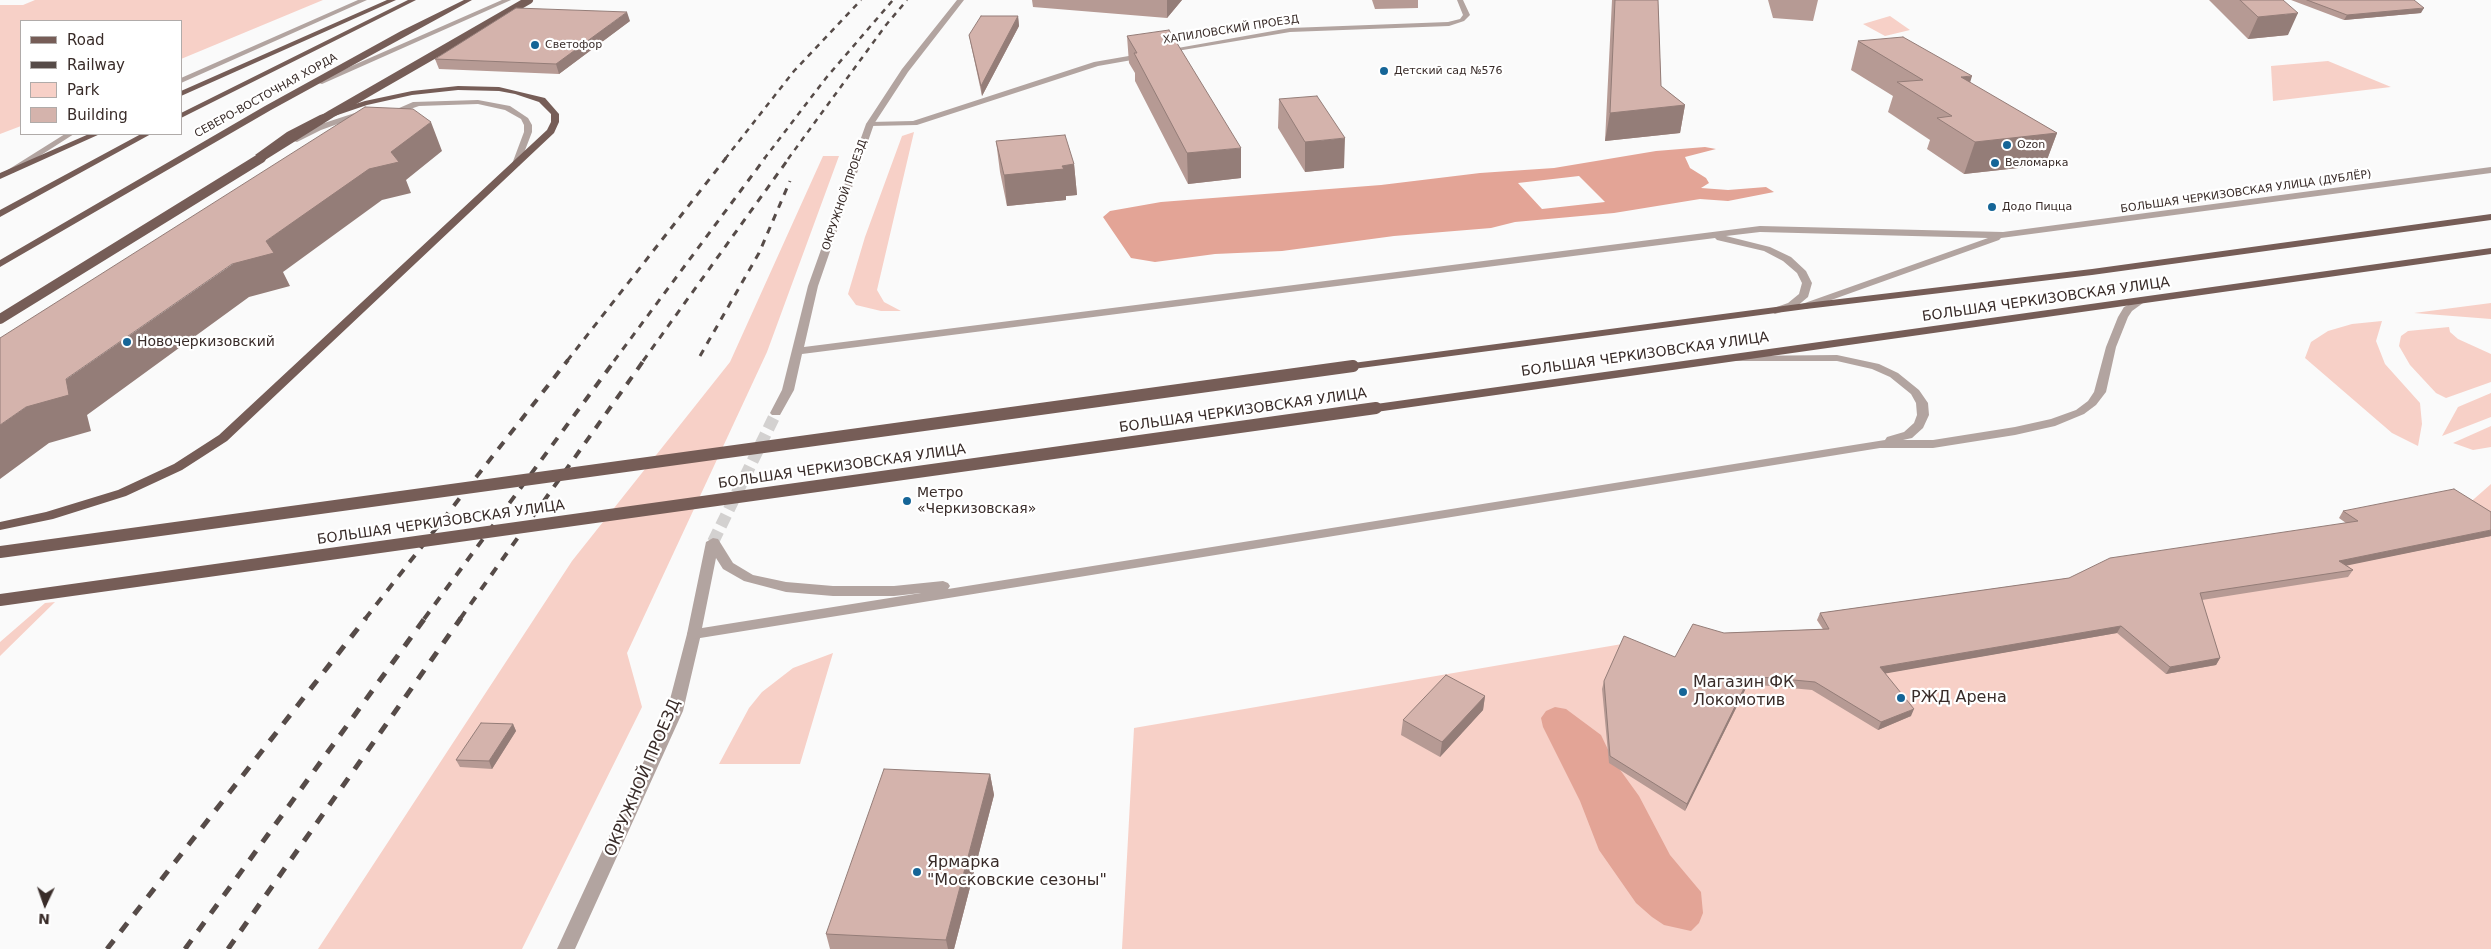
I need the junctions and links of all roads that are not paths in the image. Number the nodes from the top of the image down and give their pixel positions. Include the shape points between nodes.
1 (364, 0) edge
2 (393, 0) edge
3 (414, 0) edge
4 (469, 0) edge
5 (508, 0) edge
6 (529, 0) edge
7 (961, 0) edge
8 (1460, 0) edge
9 (182, 81) edge
10 (299, 91) junction
11 (182, 94) edge
12 (420, 103) junction
13 (182, 116) edge
14 (378, 124) edge
15 (870, 124) junction
16 (68, 135) edge
17 (94, 135) edge
18 (146, 135) edge
19 (247, 164) junction
20 (516, 164) junction
21 (2491, 170) edge
22 (10, 171) junction
23 (0, 176) edge
24 (0, 214) edge
25 (2491, 217) edge
26 (2003, 235) junction
27 (1693, 238) junction
28 (2491, 251) edge
29 (0, 264) edge
30 (2138, 302) junction
31 (1806, 306) junction
32 (1773, 311) junction
33 (0, 319) edge
34 (798, 351) junction
35 (1727, 359) junction
36 (776, 413) tunnel mouth
37 (1880, 444) junction
38 (2, 526) edge
39 (0, 552) edge
40 (1055, 576) junction
41 (0, 600) edge
42 (694, 634) junction
43 (566, 949) edge

1 - 9 street
2 - 11 main road
3 - 13 main road, СЕВЕРО-ВОСТОЧНАЯ ХОРДА
4 - 10 main road, СЕВЕРО-ВОСТОЧНАЯ ХОРДА
5 - 10 street
6 - 33 main road, bridge via 346,104
7 - 15 street, ОКРУЖНОЙ ПРОЕЗД via 905,70
8 - 15 street, ХАПИЛОВСКИЙ ПРОЕЗД via 1467,15 1449,24 1290,30 1119,59 914,123
10 - 29 main road, СЕВЕРО-ВОСТОЧНАЯ ХОРДА
12 - 14 street via 389,113
12 - 19 street via 336,121
12 - 20 street via 478,102 517,113 524,118 528,132
15 - 34 street, ОКРУЖНОЙ ПРОЕЗД via 814,286
16 - 22 street
17 - 22 main road
18 - 24 main road
19 - 20 main road via 305,126 343,110 412,93 479,88 531,95 550,106 555,114 551,130
19 - 33 main road
20 - 38 main road via 216,443 178,467 122,493 48,516
21 - 26 street, БОЛЬШАЯ ЧЕРКИЗОВСКАЯ УЛИЦА (ДУБЛЁР)
22 - 23 main road
25 - 31 main road, БОЛЬШАЯ ЧЕРКИЗОВСКАЯ УЛИЦА via 2102,271
26 - 27 street via 1760,229
26 - 31 street
27 - 32 street via 1718,238 1759,246 1787,259 1801,271 1806,283 1804,295
27 - 34 street
28 - 30 main road, БОЛЬШАЯ ЧЕРКИЗОВСКАЯ УЛИЦА
30 - 35 main road, БОЛЬШАЯ ЧЕРКИЗОВСКАЯ УЛИЦА
30 - 37 street via 2123,317 2111,347 2100,392 2080,412 2055,422 1933,444
31 - 32 main road, БОЛЬШАЯ ЧЕРКИЗОВСКАЯ УЛИЦА
32 - 39 main road, БОЛЬШАЯ ЧЕРКИЗОВСКАЯ УЛИЦА, bridge
34 - 36 street, ОКРУЖНОЙ ПРОЕЗД via 788,390
35 - 37 street via 1838,358 1875,366 1894,375 1915,392 1923,414 1919,425 1908,435
35 - 41 main road, БОЛЬШАЯ ЧЕРКИЗОВСКАЯ УЛИЦА, bridge
37 - 40 street
40 - 42 street
40 - 42 street, ОКРУЖНОЙ ПРОЕЗД via 894,591 786,587 749,578 728,566 713,542
42 - 43 street, ОКРУЖНОЙ ПРОЕЗД via 675,711

